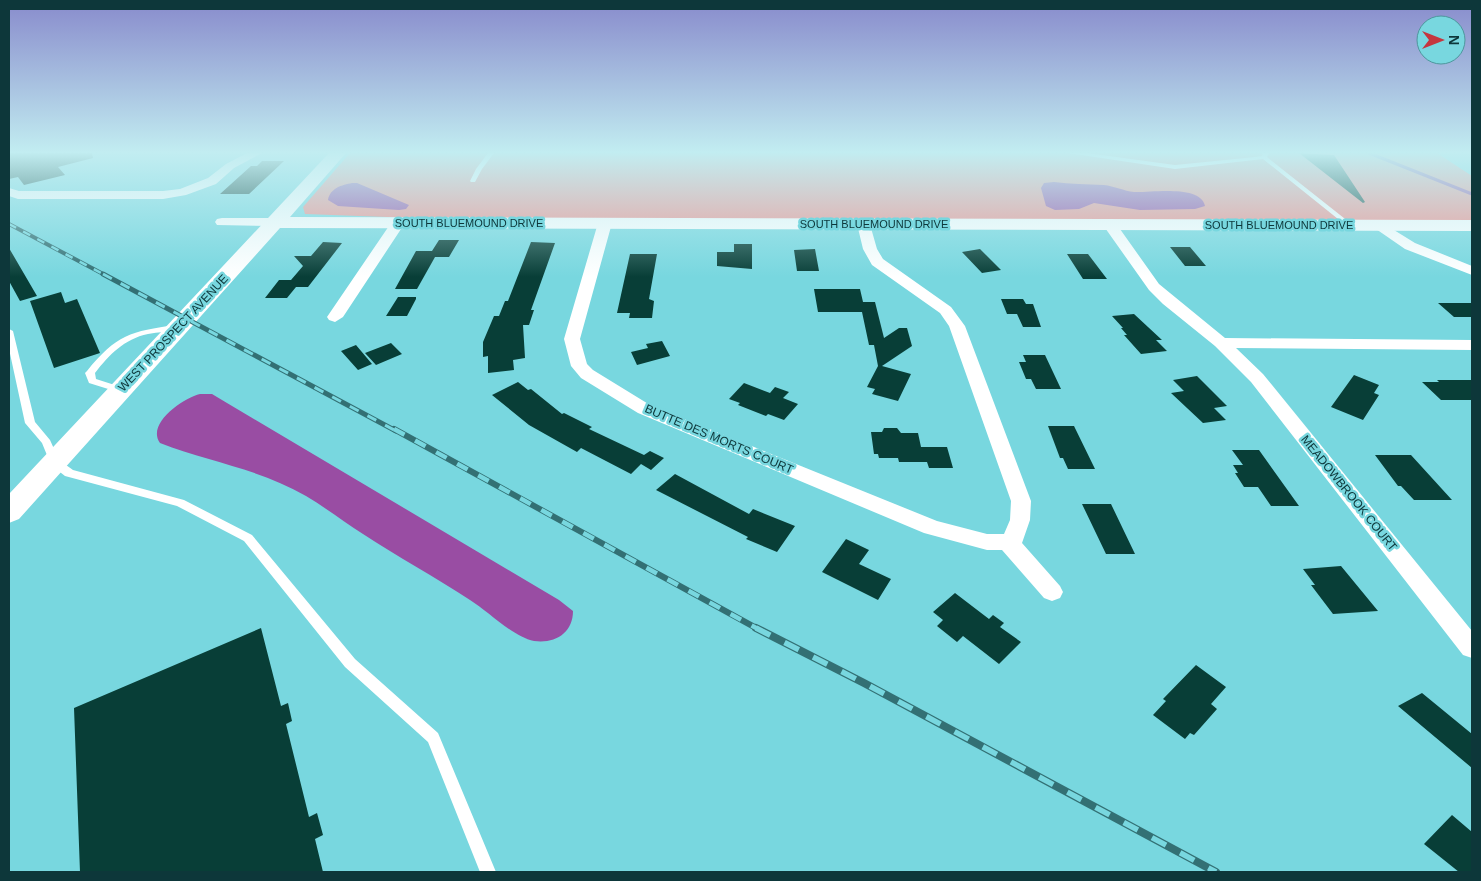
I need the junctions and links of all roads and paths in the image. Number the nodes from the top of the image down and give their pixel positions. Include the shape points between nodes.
1 (15, 194) edge
2 (153, 194) edge
3 (300, 194) edge
4 (1312, 194) edge
5 (222, 222) dead end
6 (275, 222) junction
7 (398, 223) junction
8 (605, 223) junction
9 (864, 224) junction
10 (1110, 225) junction
11 (1350, 226) junction
12 (1381, 226) junction
13 (1472, 226) edge
14 (1472, 271) edge
15 (335, 317) dead end
16 (177, 328) junction
17 (9, 331) edge
18 (1222, 343) junction
19 (1472, 345) edge
20 (121, 390) junction
21 (56, 462) junction
22 (9, 512) edge
23 (1008, 542) junction
24 (1052, 592) dead end
25 (1472, 648) edge
26 (488, 872) edge

1 - 2 street
3 - 6 main road, WEST PROSPECT AVENUE
4 - 11 lane
5 - 6 street
6 - 7 main road, SOUTH BLUEMOUND DRIVE
6 - 16 main road, WEST PROSPECT AVENUE
7 - 8 main road, SOUTH BLUEMOUND DRIVE
7 - 15 street
8 - 9 main road, SOUTH BLUEMOUND DRIVE
8 - 23 street, BUTTE DES MORTS COURT via 572,339 579,366 587,374 644,408 931,527 987,542
9 - 10 main road, SOUTH BLUEMOUND DRIVE
9 - 23 street via 876,262 940,305 957,326 1021,501 1015,537
10 - 11 main road, SOUTH BLUEMOUND DRIVE
10 - 18 street, MEADOWBROOK COURT via 1154,287
11 - 12 main road, SOUTH BLUEMOUND DRIVE
12 - 13 main road, SOUTH BLUEMOUND DRIVE
12 - 14 street via 1410,246
16 - 20 main road, WEST PROSPECT AVENUE
16 - 20 lane via 139,332 111,348 90,373 90,378 92,382
17 - 21 lane via 30,423 46,442
18 - 19 street
18 - 25 street, MEADOWBROOK COURT via 1257,378
20 - 21 main road, WEST PROSPECT AVENUE
21 - 22 main road, WEST PROSPECT AVENUE
21 - 26 lane via 69,473 180,503 248,538 350,663 433,738
23 - 24 street

